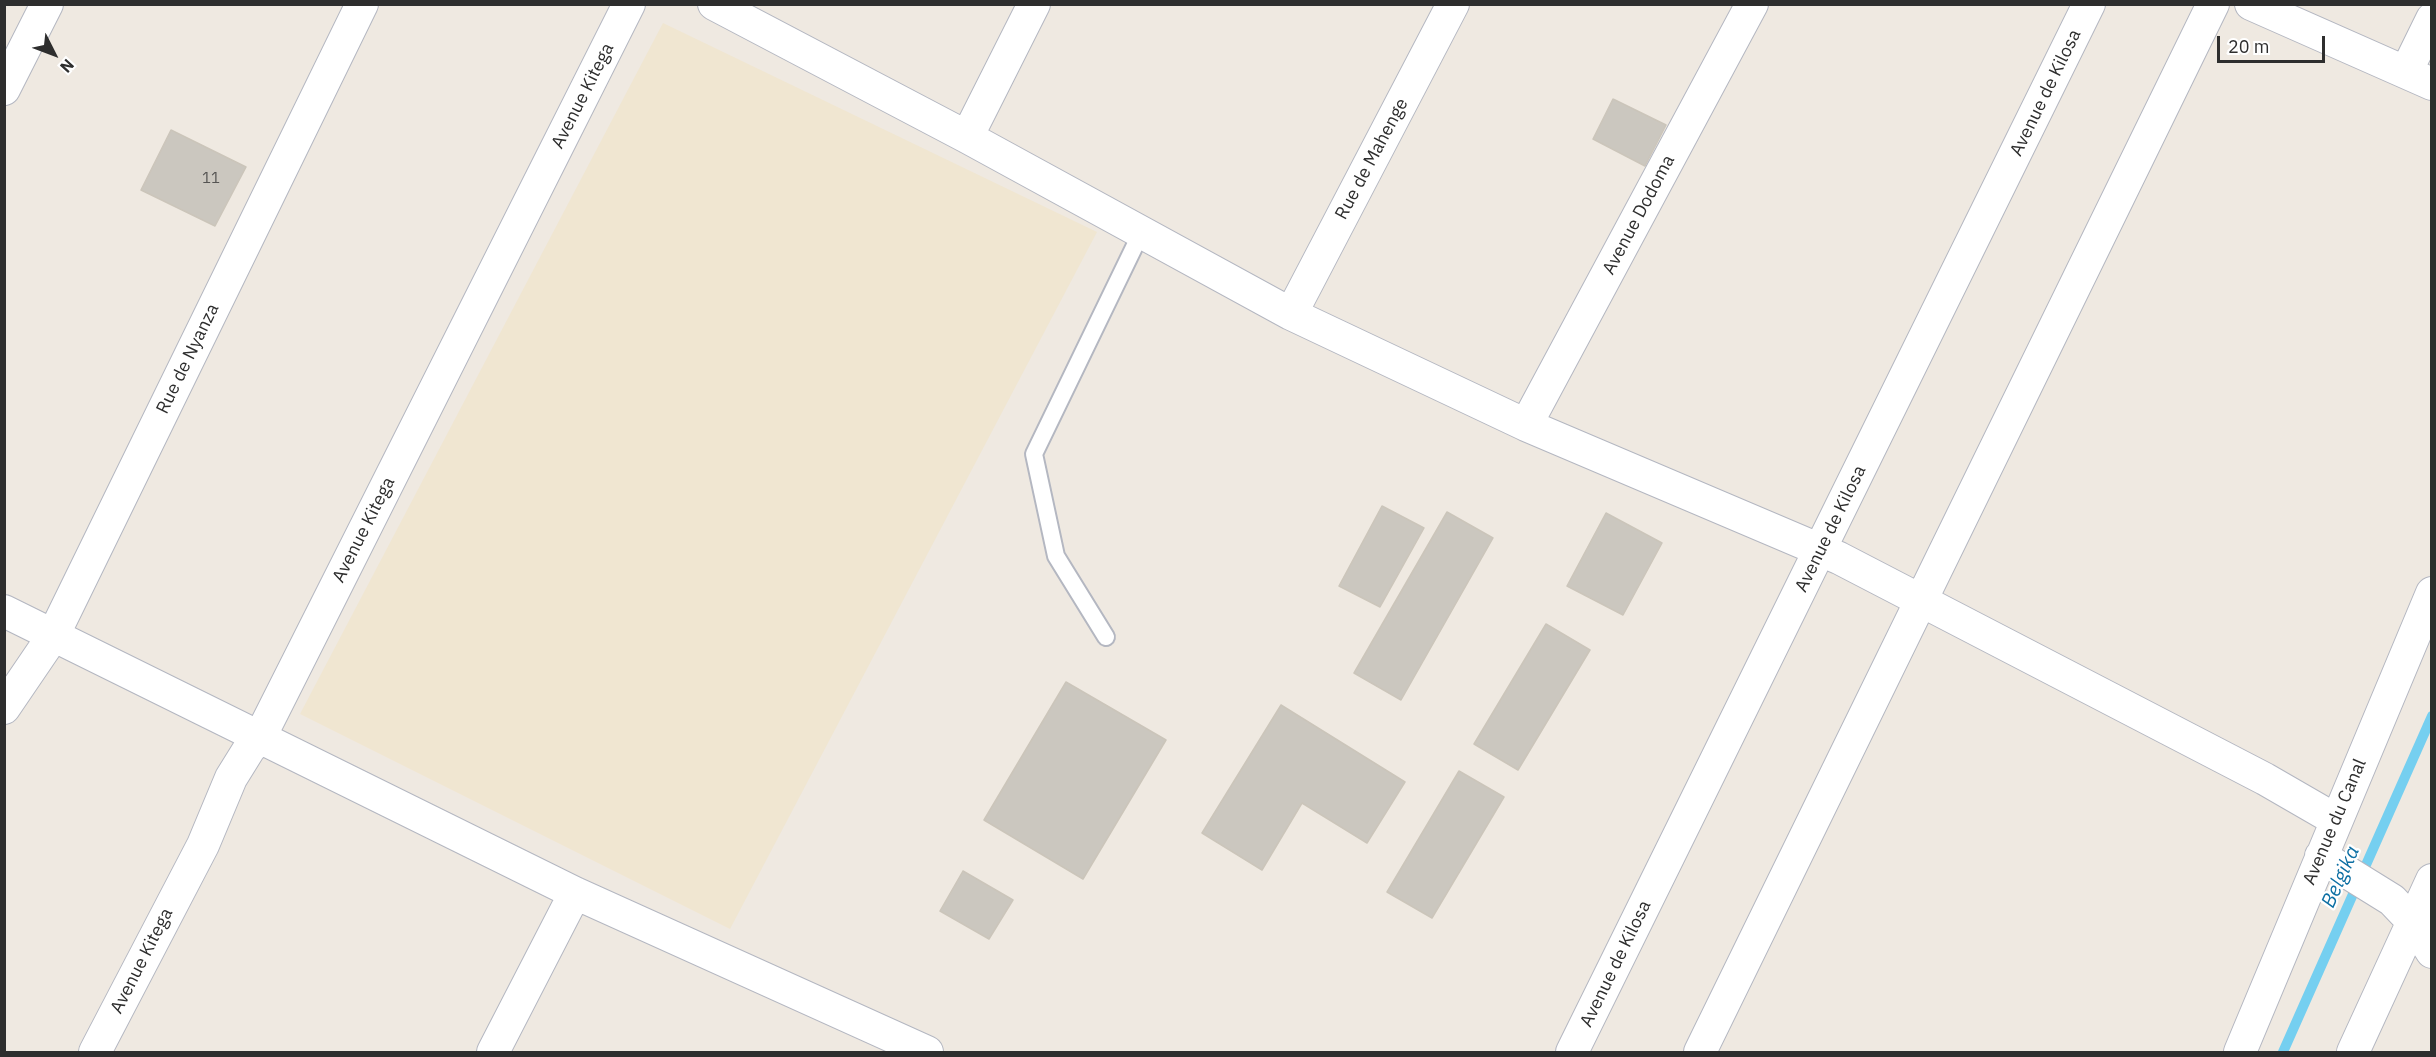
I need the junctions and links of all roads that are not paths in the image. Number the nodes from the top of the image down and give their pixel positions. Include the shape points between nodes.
1 (47, 4) edge
2 (362, 4) edge
3 (629, 4) edge
4 (714, 4) edge
5 (1035, 4) edge
6 (1453, 4) edge
7 (1752, 4) edge
8 (2089, 4) edge
9 (2213, 4) edge
10 (2251, 4) edge
11 (2432, 19) edge
12 (2419, 78) edge
13 (4, 89) edge
14 (967, 137) junction
15 (1141, 232) junction
16 (1291, 314) junction
17 (1526, 425) junction
18 (1820, 551) junction
19 (2432, 593) edge
20 (1921, 601) junction
21 (4, 611) edge
22 (53, 636) junction
23 (1106, 637) dead end
24 (4, 708) edge
25 (260, 737) junction
26 (2336, 820) junction
27 (2320, 856) junction
28 (2432, 880) edge
29 (575, 893) junction
30 (2402, 910) junction
31 (2432, 952) edge
32 (926, 1052) edge
33 (95, 1053) edge
34 (493, 1053) edge
35 (1572, 1053) edge
36 (1700, 1053) edge
37 (2240, 1053) edge
38 (2353, 1053) edge

1 - 13 street
2 - 22 street, Rue de Nyanza
3 - 25 street, Avenue Kitega
4 - 14 street
5 - 14 street
6 - 16 street, Rue de Mahenge
7 - 17 street, Avenue Dodoma
8 - 18 street, Avenue de Kilosa
9 - 20 street
10 - 12 street
11 - 12 street
14 - 15 street
15 - 16 street
15 - 23 lane via 1034,454 1056,556
16 - 17 street
17 - 18 street
18 - 20 street
18 - 35 street, Avenue de Kilosa
19 - 26 street, Avenue du Canal
20 - 26 street via 2265,779
20 - 36 street
21 - 22 street
22 - 24 street, Rue de Nyanza
22 - 25 street
25 - 29 street
25 - 33 street, Avenue Kitega via 231,778 203,845
26 - 27 street, Avenue du Canal
27 - 30 street
27 - 37 street, Avenue du Canal
28 - 30 street
29 - 32 street
29 - 34 street
30 - 31 street
30 - 38 street

